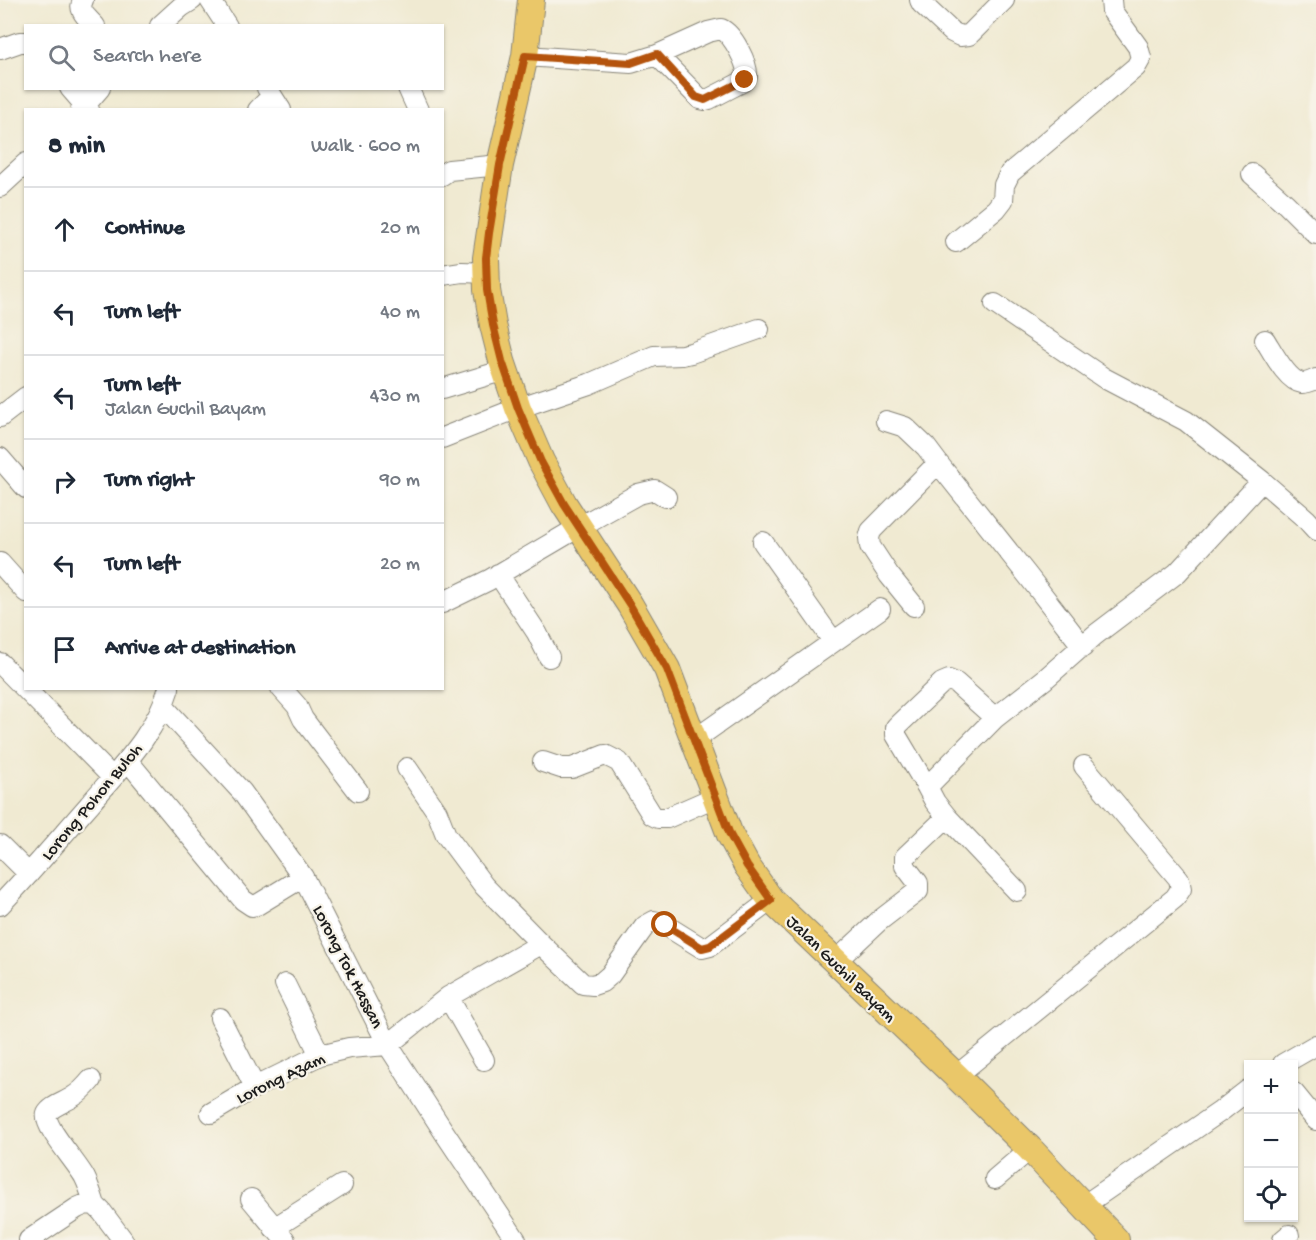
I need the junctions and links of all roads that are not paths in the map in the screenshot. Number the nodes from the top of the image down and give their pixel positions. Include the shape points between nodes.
1 (83, 0) edge
2 (210, 0) edge
3 (531, 0) edge
4 (920, 0) edge
5 (1004, 0) edge
6 (1111, 0) edge
7 (183, 2) edge
8 (93, 24) edge
9 (162, 24) edge
10 (226, 24) edge
11 (24, 42) edge
12 (0, 49) edge
13 (657, 54) dead end
14 (525, 56) junction
15 (72, 90) edge
16 (98, 90) edge
17 (409, 90) edge
18 (274, 98) edge
19 (85, 108) edge
20 (261, 108) edge
21 (417, 108) edge
22 (24, 165) edge
23 (500, 165) junction
24 (445, 167) edge
25 (1252, 174) dead end
26 (0, 187) edge
27 (1316, 234) edge
28 (956, 242) dead end
29 (487, 273) junction
30 (444, 275) edge
31 (995, 304) dead end
32 (759, 329) dead end
33 (1265, 340) dead end
34 (505, 369) junction
35 (1316, 379) edge
36 (444, 388) edge
37 (24, 399) edge
38 (518, 408) junction
39 (0, 417) edge
40 (886, 421) dead end
41 (444, 437) edge
42 (0, 458) edge
43 (938, 463) junction
44 (1262, 481) junction
45 (23, 482) edge
46 (666, 496) dead end
47 (1313, 520) edge
48 (579, 527) junction
49 (763, 542) dead end
50 (0, 563) edge
51 (498, 574) junction
52 (24, 590) edge
53 (444, 602) edge
54 (914, 606) dead end
55 (880, 609) dead end
56 (833, 641) junction
57 (1083, 647) junction
58 (549, 657) dead end
59 (0, 663) edge
60 (24, 687) edge
61 (27, 690) edge
62 (283, 690) edge
63 (166, 697) edge
64 (995, 718) junction
65 (694, 740) junction
66 (128, 761) junction
67 (543, 762) dead end
68 (1084, 766) dead end
69 (406, 768) dead end
70 (112, 777) junction
71 (927, 787) junction
72 (358, 791) dead end
73 (715, 797) junction
74 (947, 817) junction
75 (0, 845) edge
76 (29, 874) junction
77 (303, 877) junction
78 (1017, 891) dead end
79 (771, 900) junction
80 (0, 905) edge
81 (541, 944) junction
82 (835, 962) junction
83 (285, 984) dead end
84 (448, 998) junction
85 (220, 1018) dead end
86 (388, 1044) junction
87 (1316, 1046) edge
88 (320, 1055) junction
89 (484, 1060) dead end
90 (1292, 1060) edge
91 (956, 1076) junction
92 (91, 1080) dead end
93 (255, 1087) junction
94 (1244, 1093) edge
95 (1298, 1099) edge
96 (211, 1113) dead end
97 (1316, 1120) edge
98 (1030, 1149) junction
99 (995, 1179) dead end
100 (342, 1185) dead end
101 (251, 1199) dead end
102 (95, 1205) junction
103 (1083, 1206) junction
104 (280, 1234) edge
105 (29, 1240) edge
106 (123, 1240) edge
107 (516, 1240) edge
108 (1116, 1240) edge

1 - 8 street via 81,10
2 - 10 street
3 - 14 main road, Jalan Guchil Bayam
4 - 5 street via 960,36 969,34
6 - 28 street via 1112,11 1138,47 1141,58 1136,68 1010,173 1003,200 996,209
7 - 9 street
11 - 12 street
13 - 14 street via 631,63
14 - 23 main road, Jalan Guchil Bayam
15 - 19 street
16 - 19 street
17 - 21 street
18 - 20 street
22 - 26 street
23 - 24 street
23 - 29 main road, Jalan Guchil Bayam
25 - 27 street
29 - 30 street
29 - 34 main road, Jalan Guchil Bayam via 493,325
31 - 44 street via 1104,378 1186,421
32 - 38 street via 682,355 654,356
33 - 35 street via 1294,380 1303,383
34 - 36 street
34 - 38 main road, Jalan Guchil Bayam
37 - 39 street
38 - 41 street
38 - 48 main road, Jalan Guchil Bayam via 541,462
40 - 43 street via 905,427
42 - 45 street
43 - 54 street via 871,531 869,538 889,575
43 - 57 street
44 - 47 street
44 - 57 street via 1177,573
46 - 48 street via 655,490 638,494
48 - 51 street
48 - 65 main road, Jalan Guchil Bayam via 667,669
49 - 56 street
50 - 52 street
51 - 53 street
51 - 58 street
55 - 56 street
56 - 65 street
57 - 64 street
59 - 60 street
61 - 70 street
62 - 72 street
63 - 66 street, Lorong Pohon Buloh
63 - 77 street, Lorong Tok Hassan
64 - 71 street
64 - 71 street via 949,680 899,724 896,735
65 - 73 main road, Jalan Guchil Bayam
66 - 70 street, Lorong Pohon Buloh
66 - 77 street via 252,906
67 - 73 street via 572,768 604,755 611,757 619,762 652,815 658,818 667,818
68 - 91 street via 1179,879 1181,889 1175,898
69 - 81 street via 437,812 446,835 484,886
70 - 76 street, Lorong Pohon Buloh
71 - 74 street
73 - 79 main road, Jalan Guchil Bayam via 730,835
74 - 78 street
74 - 82 street via 905,858 918,891
75 - 76 street
76 - 80 street, Lorong Pohon Buloh
77 - 86 street, Lorong Tok Hassan
79 - 81 street via 702,948 654,921 645,926 610,975 593,986 583,984
79 - 82 main road, Jalan Guchil Bayam
81 - 84 street
82 - 91 main road, Jalan Guchil Bayam
83 - 88 street
84 - 86 street
84 - 89 street
85 - 93 street
86 - 88 street, Lorong Azam
86 - 107 street, Lorong Tok Hassan
87 - 90 street
88 - 93 street, Lorong Azam
91 - 98 main road, Jalan Guchil Bayam
92 - 102 street via 83,1090 51,1109 45,1120 85,1177
93 - 96 street, Lorong Azam
94 - 103 street
95 - 97 street
98 - 99 street
98 - 103 main road, Jalan Guchil Bayam
100 - 104 street
101 - 104 street
102 - 105 street via 77,1208
102 - 106 street
103 - 108 main road, Jalan Guchil Bayam

